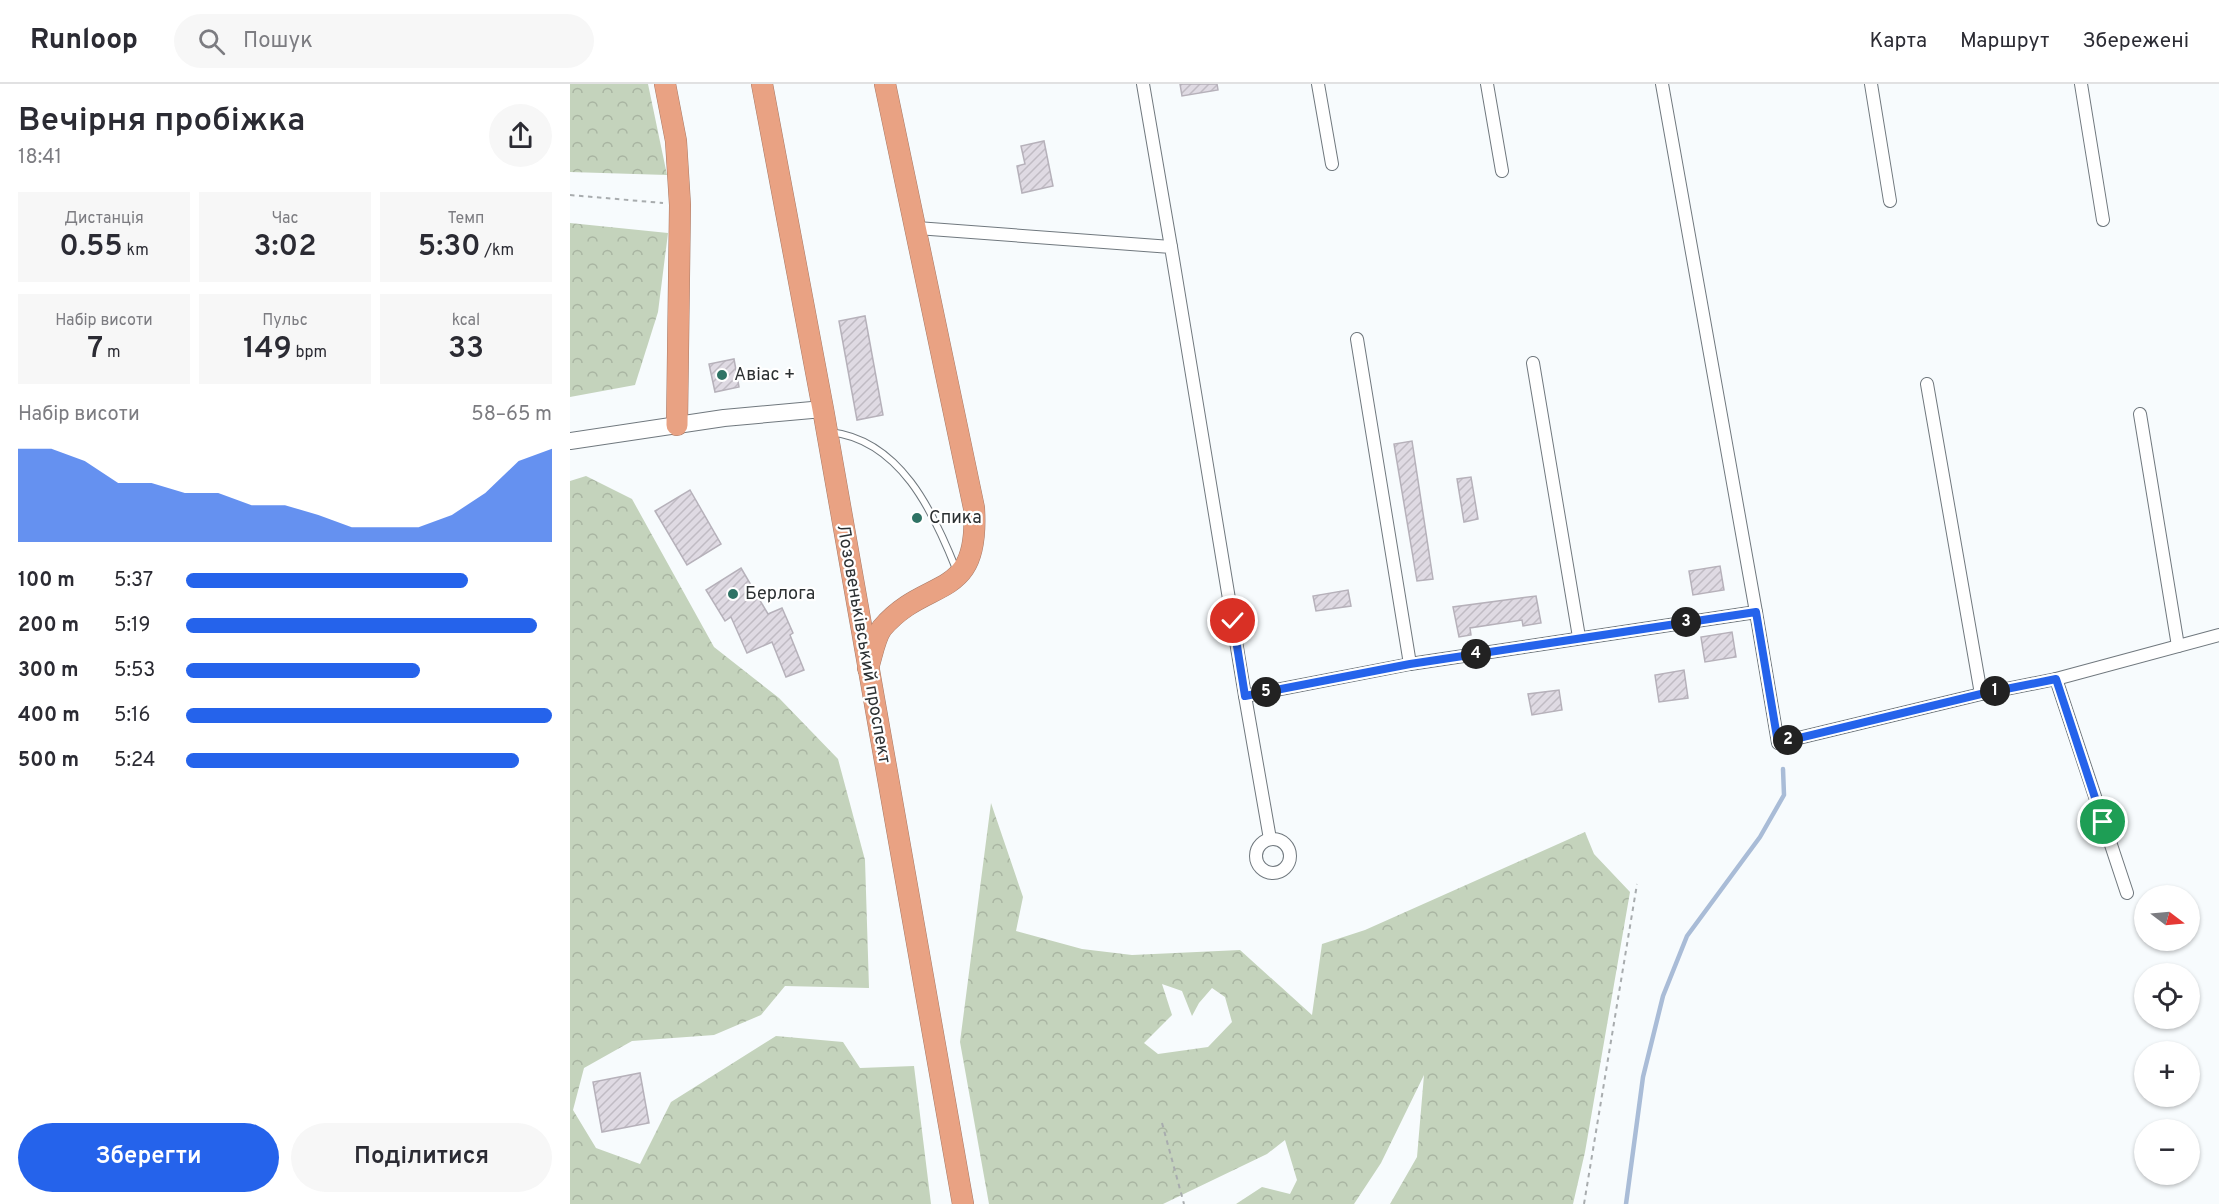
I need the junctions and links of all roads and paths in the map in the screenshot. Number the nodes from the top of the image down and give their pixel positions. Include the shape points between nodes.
1 (665, 84) edge
2 (762, 84) edge
3 (885, 84) edge
4 (1143, 84) edge
5 (1318, 84) edge
6 (1487, 84) edge
7 (1662, 84) edge
8 (1871, 84) edge
9 (2081, 84) edge
10 (1332, 164) dead end
11 (1502, 171) dead end
12 (570, 195) edge
13 (1890, 201) dead end
14 (680, 205) junction
15 (2103, 220) dead end
16 (916, 228) junction
17 (1171, 247) junction
18 (1357, 339) dead end
19 (1533, 363) dead end
20 (1927, 384) dead end
21 (823, 409) junction
22 (2140, 414) dead end
23 (677, 425) junction
24 (826, 431) junction
25 (570, 441) edge
26 (959, 575) junction
27 (1756, 612) junction
28 (2219, 635) edge
29 (1579, 637) junction
30 (2178, 646) junction
31 (1410, 664) junction
32 (867, 671) junction
33 (2056, 679) junction
34 (1981, 694) junction
35 (1245, 696) junction
36 (1270, 839) dead end
37 (1637, 884) dead end
38 (2127, 893) dead end
39 (1162, 1123) dead end
40 (963, 1204) edge
41 (1184, 1204) edge
42 (1584, 1204) edge

1 - 14 highway via 676,141
2 - 21 highway, Лозовеньківський проспект
3 - 16 highway
4 - 17 street
5 - 10 street
6 - 11 street
7 - 27 street
8 - 13 street
9 - 15 street
12 - 14 path
14 - 23 highway
16 - 17 street
16 - 26 highway via 974,508 975,543 971,558
17 - 35 street
18 - 31 street
19 - 29 street
20 - 34 street
21 - 23 street
21 - 24 highway, Лозовеньківський проспект
22 - 30 street
23 - 25 street
24 - 26 lane via 861,438 902,471 938,524
24 - 32 highway, Лозовеньківський проспект
26 - 32 highway via 881,630
27 - 29 street
27 - 34 street via 1778,743
28 - 30 street
29 - 31 street
30 - 33 street
31 - 35 street
32 - 40 highway, Лозовеньківський проспект
33 - 34 street
33 - 38 street
35 - 36 street
37 - 42 path
39 - 41 path

